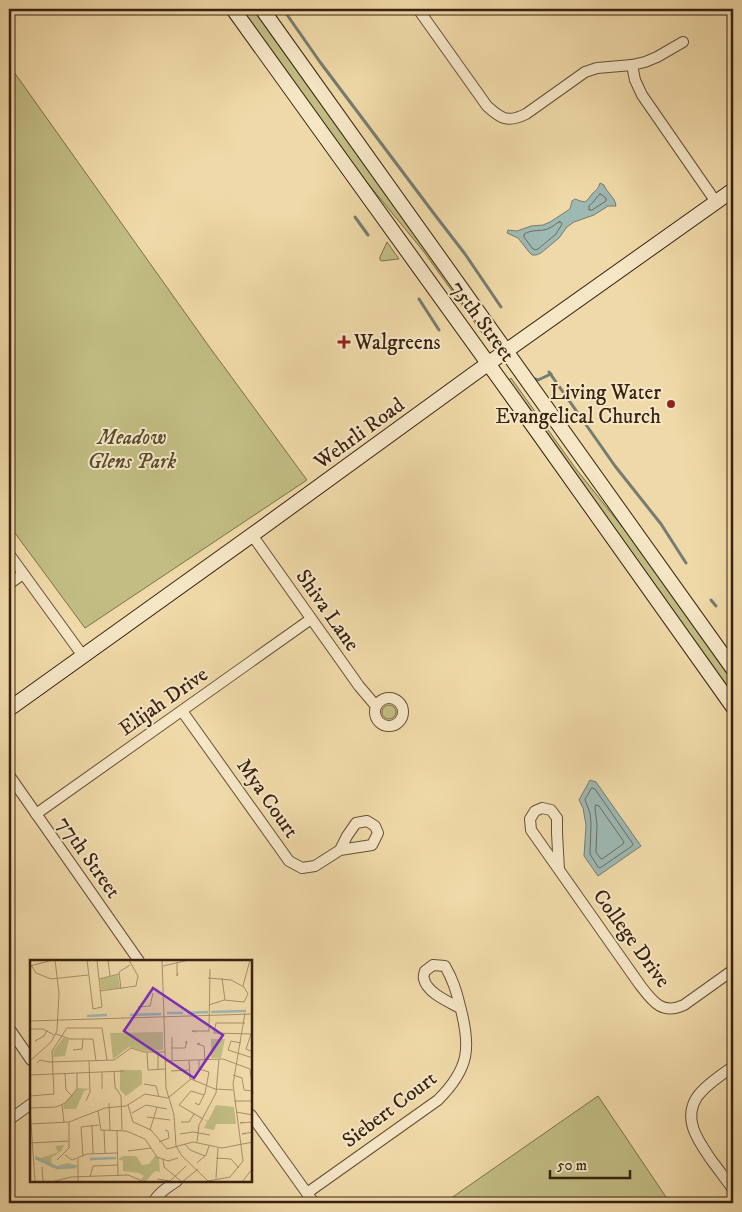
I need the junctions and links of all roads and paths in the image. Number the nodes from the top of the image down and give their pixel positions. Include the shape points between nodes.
1 (233, 9) edge
2 (262, 9) edge
3 (418, 9) edge
4 (684, 42) dead end
5 (632, 65) junction
6 (733, 190) edge
7 (716, 202) junction
8 (507, 351) junction
9 (488, 364) junction
10 (252, 535) junction
11 (9, 554) edge
12 (23, 574) junction
13 (9, 584) edge
14 (311, 619) junction
15 (83, 656) junction
16 (733, 669) edge
17 (376, 706) dead end
18 (733, 706) edge
19 (9, 709) edge
20 (182, 711) junction
21 (9, 775) edge
22 (36, 814) junction
23 (340, 850) dead end
24 (559, 870) junction
25 (138, 960) edge
26 (733, 970) edge
27 (460, 1008) dead end
28 (9, 1028) edge
29 (30, 1059) edge
30 (733, 1066) edge
31 (30, 1105) edge
32 (9, 1120) edge
33 (253, 1122) edge
34 (176, 1182) edge
35 (733, 1189) edge
36 (307, 1193) junction
37 (153, 1203) edge
38 (314, 1203) edge

1 - 9 main road, 75th Street
2 - 8 main road, 75th Street
3 - 5 street via 487,106 505,119 516,119 526,114 585,72
4 - 5 street via 657,57
5 - 7 street via 642,95
6 - 7 main road, Wehrli Road
7 - 8 main road, Wehrli Road
8 - 9 main road, Wehrli Road
8 - 16 main road, 75th Street
9 - 10 main road, Wehrli Road
9 - 18 main road, 75th Street
10 - 14 street, Shiva Lane
10 - 15 main road, Wehrli Road
11 - 12 street
12 - 13 street
12 - 15 street
14 - 17 street, Shiva Lane
14 - 20 street, Elijah Drive
15 - 19 main road, Wehrli Road
20 - 22 street, Elijah Drive
20 - 23 street, Mya Court via 289,861 302,868 315,866
21 - 22 street, 77th Street
22 - 25 street, 77th Street
24 - 24 street, College Drive via 531,830 530,819 534,811 542,808 551,810 557,818
24 - 26 street, College Drive via 657,1005 677,1008
27 - 36 street, Siebert Court via 467,1043 461,1071 450,1088 438,1100
28 - 29 street
30 - 35 street via 700,1093 694,1103 691,1122 698,1141
31 - 32 street
33 - 36 street
34 - 37 street via 162,1191
36 - 38 street

